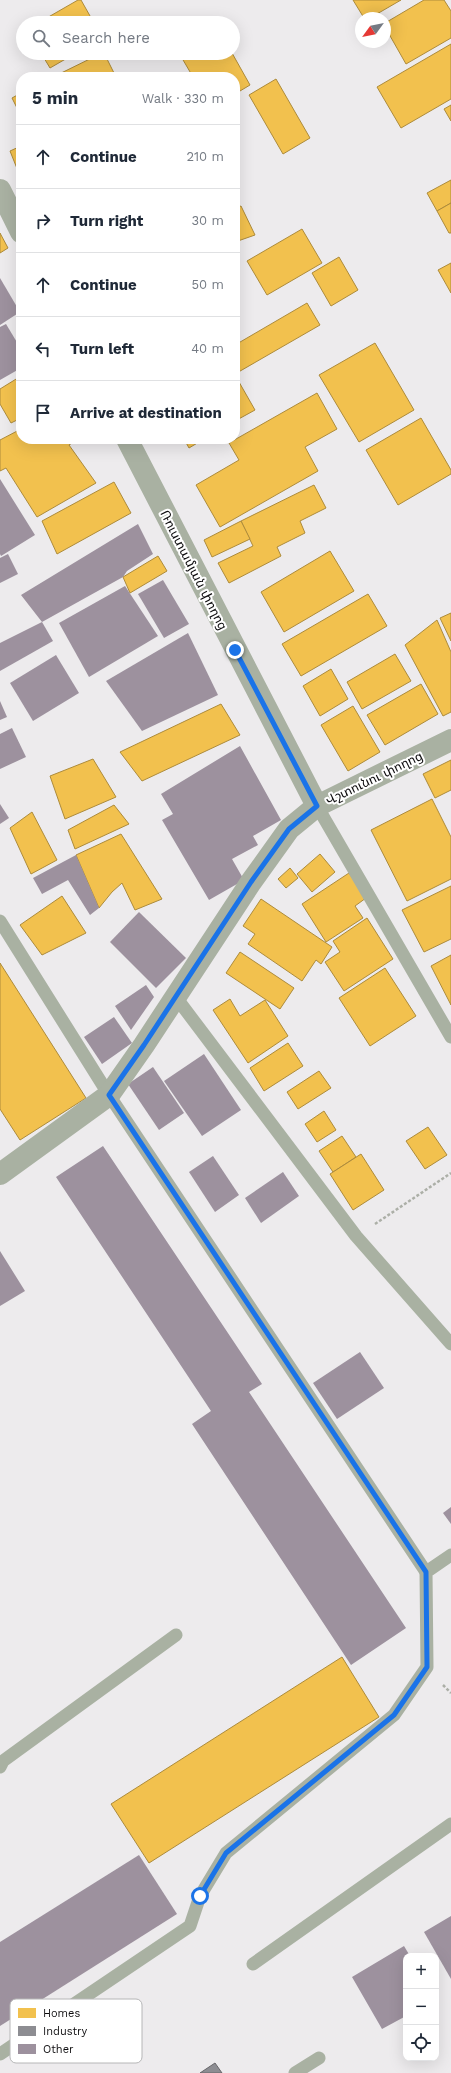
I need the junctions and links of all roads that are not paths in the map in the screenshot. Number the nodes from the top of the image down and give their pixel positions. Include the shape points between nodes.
1 (0, 190) edge
2 (16, 222) edge
3 (130, 444) edge
4 (451, 740) edge
5 (317, 806) junction
6 (0, 921) edge
7 (175, 996) junction
8 (451, 1037) edge
9 (109, 1095) junction
10 (0, 1174) edge
11 (451, 1344) edge
12 (451, 1555) edge
13 (426, 1572) junction
14 (176, 1635) dead end
15 (0, 1767) edge
16 (451, 1824) edge
17 (253, 1964) dead end
18 (82, 1999) edge
19 (10, 2047) edge
20 (0, 2054) edge
21 (319, 2058) dead end
22 (295, 2073) edge

1 - 2 street
3 - 5 street, Ռուստամյան փողոց
4 - 5 street, Վշտունու փողոց
5 - 7 street, Վշտունու փողոց via 289,829
5 - 8 lane
6 - 9 lane
7 - 9 street, Վշտունու փողոց
7 - 11 lane via 356,1236
9 - 10 street, Վշտունու փողոց
9 - 13 lane
12 - 13 lane
13 - 18 lane via 427,1667 394,1715 226,1853 200,1896 190,1926
14 - 15 lane via 3,1761
16 - 17 lane
19 - 20 lane
21 - 22 lane

